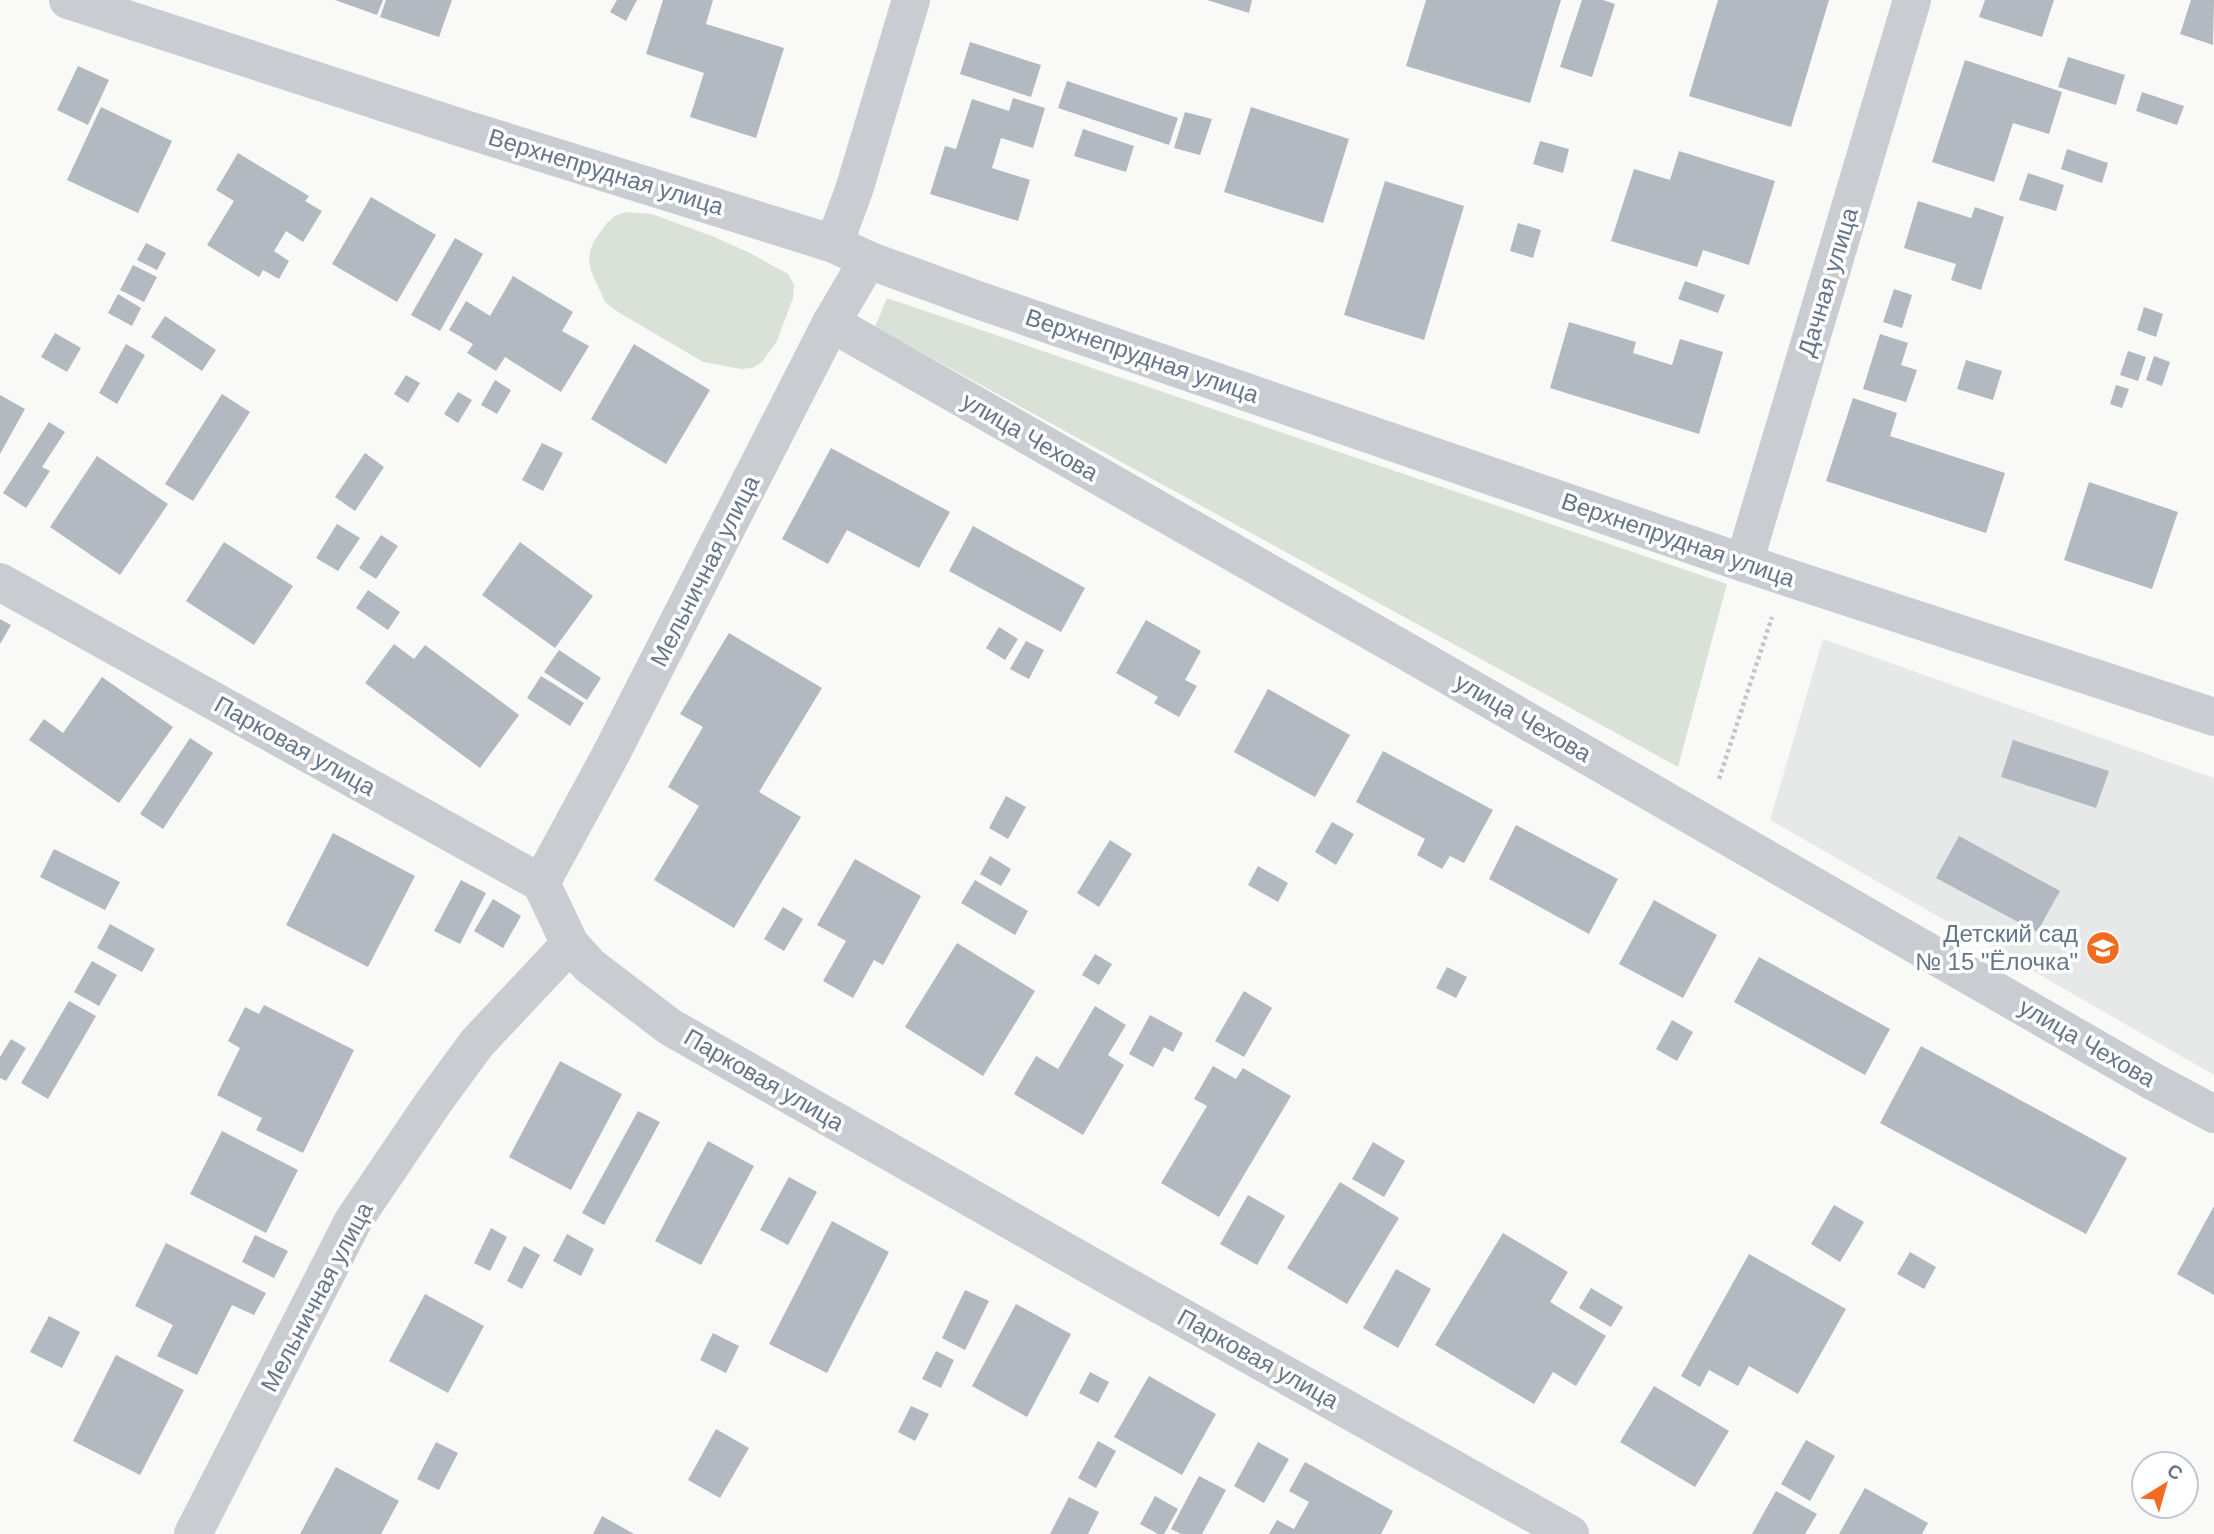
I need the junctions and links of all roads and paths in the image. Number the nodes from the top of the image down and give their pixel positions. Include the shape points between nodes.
1 (68, 0) edge
2 (911, 0) edge
3 (1912, 0) edge
4 (834, 244) junction
5 (868, 260) junction
6 (831, 323) junction
7 (1744, 563) junction
8 (1785, 577) junction
9 (0, 582) edge
10 (2214, 717) edge
11 (1705, 823) junction
12 (541, 883) junction
13 (570, 944) junction
14 (2214, 1114) edge
15 (193, 1534) edge
16 (1570, 1534) edge

1 - 4 street, Верхнепрудная улица
2 - 4 street
3 - 7 street, Дачная улица
4 - 5 street, Верхнепрудная улица
5 - 6 street, Мельничная улица
5 - 7 street, Верхнепрудная улица
6 - 11 street, улица Чехова
6 - 12 street, Мельничная улица
7 - 8 street, Верхнепрудная улица
8 - 10 street, Верхнепрудная улица
8 - 11 path
9 - 12 street, Парковая улица
11 - 14 street, улица Чехова
12 - 13 street, Парковая улица
13 - 15 street, Мельничная улица via 477,1043 353,1221
13 - 16 street, Парковая улица via 590,966 670,1027

